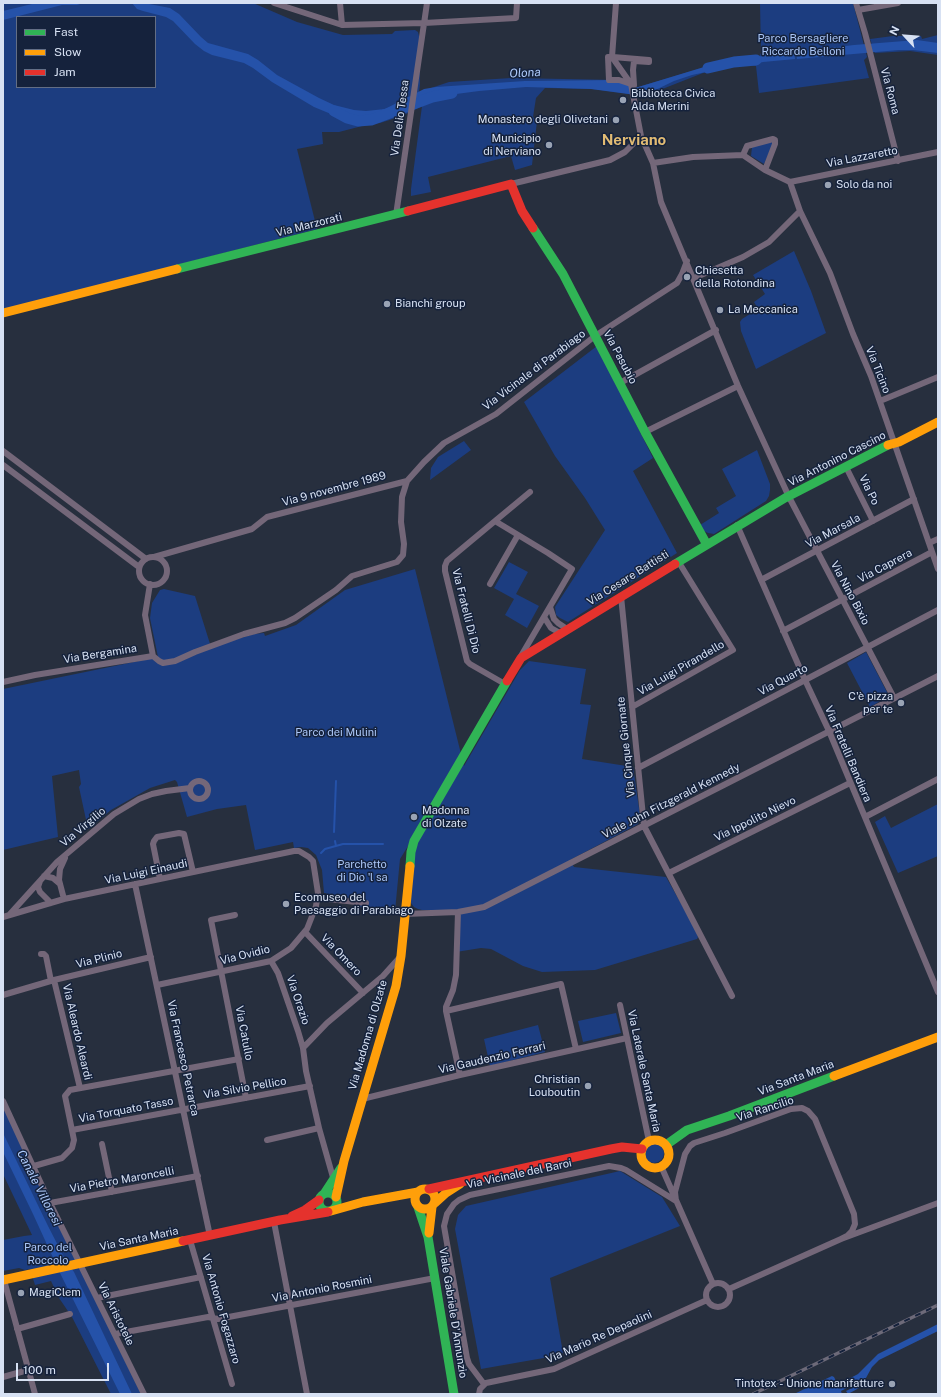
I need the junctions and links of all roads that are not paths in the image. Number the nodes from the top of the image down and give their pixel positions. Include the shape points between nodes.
1 (274, 3) edge
2 (340, 3) edge
3 (427, 3) edge
4 (517, 3) edge
5 (616, 3) edge
6 (856, 3) edge
7 (898, 3) edge
8 (858, 10) junction
9 (424, 24) junction
10 (342, 26) junction
11 (612, 57) junction
12 (631, 84) junction
13 (641, 136) junction
14 (938, 152) edge
15 (743, 155) junction
16 (898, 161) junction
17 (653, 163) junction
18 (765, 170) junction
19 (790, 182) junction
20 (511, 184) junction
21 (800, 211) junction
22 (396, 215) junction
23 (687, 261) junction
24 (694, 278) junction
25 (3, 313) edge
26 (716, 330) junction
27 (595, 336) junction
28 (938, 376) edge
29 (620, 383) junction
30 (738, 386) junction
31 (880, 401) junction
32 (938, 422) edge
33 (645, 432) junction
34 (895, 443) junction
35 (3, 452) edge
36 (3, 464) edge
37 (846, 467) junction
38 (407, 481) junction
39 (530, 492) dead end
40 (789, 497) junction
41 (914, 499) junction
42 (495, 521) junction
43 (873, 521) junction
44 (737, 525) junction
45 (518, 535) junction
46 (938, 539) edge
47 (706, 543) junction
48 (929, 543) junction
49 (817, 550) junction
50 (932, 552) junction
51 (154, 557) junction
52 (146, 559) junction
53 (678, 561) junction
54 (139, 567) junction
55 (938, 568) edge
56 (761, 580) junction
57 (150, 584) junction
58 (490, 584) dead end
59 (621, 596) junction
60 (843, 600) junction
61 (550, 607) junction
62 (938, 610) edge
63 (544, 617) junction
64 (564, 631) junction
65 (783, 631) junction
66 (867, 647) junction
67 (153, 656) junction
68 (520, 658) junction
69 (938, 676) edge
70 (805, 680) junction
71 (3, 682) edge
72 (505, 684) junction
73 (894, 698) junction
74 (632, 708) junction
75 (829, 731) junction
76 (638, 768) junction
77 (938, 779) edge
78 (850, 783) junction
79 (190, 788) dead end
80 (865, 817) junction
81 (644, 826) junction
82 (294, 851) joint
83 (67, 853) junction
84 (192, 872) junction
85 (669, 873) junction
86 (42, 879) junction
87 (160, 879) junction
88 (135, 884) junction
89 (60, 885) junction
90 (318, 898) junction
91 (64, 899) junction
92 (51, 903) junction
93 (366, 903) dead end
94 (458, 912) junction
95 (405, 914) junction
96 (235, 915) dead end
97 (6, 916) edge
98 (305, 932) junction
99 (41, 954) dead end
100 (401, 956) junction
101 (151, 957) junction
102 (271, 960) junction
103 (221, 971) junction
104 (53, 981) junction
105 (157, 984) junction
106 (363, 992) junction
107 (938, 992) edge
108 (3, 995) edge
109 (732, 996) dead end
110 (620, 1005) dead end
111 (446, 1011) junction
112 (938, 1037) edge
113 (627, 1038) junction
114 (303, 1048) junction
115 (576, 1049) junction
116 (239, 1059) junction
117 (175, 1071) junction
118 (460, 1075) junction
119 (310, 1086) junction
120 (80, 1088) junction
121 (246, 1098) junction
122 (362, 1099) junction
123 (3, 1101) edge
124 (183, 1109) junction
125 (319, 1128) junction
126 (72, 1130) junction
127 (267, 1140) dead end
128 (649, 1141) junction
129 (102, 1144) dead end
130 (666, 1145) junction
131 (642, 1149) junction
132 (344, 1161) junction
133 (34, 1166) junction
134 (661, 1166) junction
135 (198, 1176) junction
136 (333, 1180) junction
137 (466, 1180) junction
138 (429, 1189) junction
139 (112, 1192) junction
140 (418, 1192) junction
141 (337, 1195) junction
142 (394, 1196) junction
143 (321, 1197) junction
144 (676, 1201) junction
145 (363, 1202) junction
146 (50, 1203) junction
147 (417, 1204) junction
148 (938, 1204) edge
149 (434, 1205) junction
150 (330, 1211) junction
151 (277, 1221) junction
152 (210, 1236) junction
153 (428, 1237) junction
154 (841, 1239) junction
155 (190, 1240) junction
156 (78, 1264) junction
157 (201, 1276) junction
158 (435, 1278) junction
159 (3, 1280) edge
160 (713, 1284) junction
161 (729, 1290) junction
162 (98, 1298) junction
163 (707, 1300) junction
164 (290, 1305) junction
165 (70, 1314) dead end
166 (213, 1318) junction
167 (17, 1329) junction
168 (115, 1334) junction
169 (28, 1370) junction
170 (3, 1377) edge
171 (232, 1384) dead end
172 (484, 1384) junction
173 (35, 1394) edge
174 (144, 1394) edge
175 (307, 1394) edge
176 (454, 1394) edge
177 (479, 1394) edge

1 - 10 street
2 - 10 street
3 - 9 street, Via Delio Tessa
4 - 9 street via 516,18
5 - 11 street
6 - 8 street, Via Roma
7 - 8 street
8 - 16 street, Via Roma
9 - 10 street
9 - 22 street, Via Delio Tessa
11 - 12 street
11 - 12 street via 608,57 609,80
11 - 12 street via 649,60 634,61 634,85
12 - 13 street
13 - 17 street
13 - 20 street, Via Marzorati via 620,155 610,160
14 - 16 street, Via Lazzaretto
15 - 17 street via 693,157
15 - 18 street
15 - 18 street via 747,146 775,140 776,144
16 - 19 street, Via Lazzaretto
17 - 23 street via 661,202
18 - 19 street
19 - 21 street, Via Ticino
20 - 22 street, Via Marzorati
20 - 27 street, Via Pasubio via 526,217 563,274
21 - 24 street via 769,242 743,257
21 - 31 street, Via Ticino via 830,274
22 - 25 street, Via Marzorati
23 - 24 street
23 - 27 street, Via Vicinale di Parabiago via 677,283
24 - 26 street
26 - 29 street
26 - 30 street
27 - 29 street, Via Pasubio
27 - 38 street, Via Vicinale di Parabiago via 496,414 444,443
28 - 31 street
29 - 33 street, Via Pasubio
30 - 33 street
30 - 40 street
31 - 34 street, Via Ticino
32 - 34 street, Via Antonino Cascino
33 - 47 street, Via Pasubio
34 - 37 street, Via Antonino Cascino
34 - 41 street, Via Ticino
35 - 52 street
36 - 54 street
37 - 40 street, Via Antonino Cascino
37 - 43 street, Via Po
38 - 51 street, Via 9 novembre 1989 via 267,517 252,529
38 - 67 street, Via Vicinale di Parabiago via 402,497 403,554 397,562 352,576 336,590 285,623 244,634 175,661 163,663
39 - 42 street, Via Fratelli Di Dio
40 - 44 street, Via Cesare Battisti
40 - 49 street, Via Nino Bixio
41 - 43 street, Via Marsala
41 - 48 street, Via Ticino
42 - 45 street
42 - 72 street, Via Fratelli Di Dio via 447,561 445,571 467,661
43 - 49 street, Via Marsala
44 - 47 street, Via Cesare Battisti
44 - 56 street, Via Fratelli Bandiera
45 - 58 street
45 - 61 street via 572,569
46 - 48 street
47 - 53 street, Via Cesare Battisti
48 - 50 street, Via Ticino
49 - 56 street, Via Marsala
49 - 60 street, Via Nino Bixio
50 - 55 street, Via Ticino
50 - 60 street, Via Caprera
51 - 52 street
51 - 57 street via 163,562 166,573 159,583
52 - 54 street
53 - 59 street, Via Cesare Battisti
53 - 74 street, Via Luigi Pirandello via 733,650
54 - 57 street via 142,579
56 - 65 street, Via Fratelli Bandiera
57 - 67 street, Via Bergamina via 145,615
59 - 64 street, Via Cesare Battisti
59 - 74 street, Via Cinque Giornate
60 - 65 street, Via Caprera
60 - 66 street, Via Nino Bixio
61 - 63 street
61 - 64 street via 554,619
62 - 66 street, Via Quarto
63 - 64 street via 551,628
63 - 68 street
64 - 68 street, Via Cesare Battisti
65 - 70 street, Via Fratelli Bandiera
66 - 70 street, Via Quarto
66 - 73 street, Via Nino Bixio
67 - 71 street, Via Bergamina
68 - 72 street, Via Cesare Battisti
69 - 73 street, Viale John Fitzgerald Kennedy
70 - 75 street, Via Fratelli Bandiera
70 - 76 street, Via Quarto
72 - 95 street, Via Cesare Battisti via 414,841
73 - 75 street, Viale John Fitzgerald Kennedy
74 - 76 street, Via Cinque Giornate
75 - 78 street, Via Fratelli Bandiera
75 - 81 street, Viale John Fitzgerald Kennedy
76 - 81 street, Via Cinque Giornate
77 - 80 street
78 - 80 street, Via Fratelli Bandiera
78 - 85 street, Via Ippolito Nievo
79 - 83 street, Via Virgilio via 166,791 139,799 114,814
80 - 107 street, Via Fratelli Bandiera
81 - 85 street, Via Cinque Giornate
81 - 94 street, Viale John Fitzgerald Kennedy via 484,907
82 - 84 street, Via Luigi Einaudi
82 - 90 street, Via Ovidio via 305,853 313,861
83 - 86 street, Via Virgilio
83 - 89 street via 60,869
84 - 87 street, Via Luigi Einaudi
84 - 87 street via 184,834 165,835 157,837 153,843
85 - 109 street, Via Cinque Giornate
86 - 89 street via 53,878
86 - 92 street via 38,887
86 - 97 street, Via Virgilio
87 - 88 street, Via Luigi Einaudi
88 - 91 street, Via Luigi Einaudi
88 - 101 street, Via Francesco Petrarca
89 - 91 street
90 - 93 street
90 - 98 street, Via Ovidio
91 - 92 street, Via Luigi Einaudi
92 - 97 street, Via Luigi Einaudi
94 - 95 street, Viale John Fitzgerald Kennedy
94 - 111 street via 456,975
95 - 100 street, Via Madonna di Olzate
96 - 103 street, Via Catullo via 211,920
98 - 102 street, Via Ovidio via 291,948
98 - 106 street, Via Omero
99 - 104 street via 46,956
100 - 106 street
100 - 122 street, Via Madonna di Olzate via 396,986
101 - 104 street, Via Plinio
101 - 105 street, Via Francesco Petrarca
102 - 103 street, Via Ovidio
102 - 114 street, Via Orazio via 278,973
103 - 105 street, Via Ovidio
103 - 116 street, Via Catullo
104 - 108 street, Via Plinio
104 - 120 street, Via Aleardo Aleardi
105 - 117 street, Via Francesco Petrarca
106 - 114 street
110 - 113 street, Via Laterale Santa Maria
111 - 115 street via 561,984
111 - 118 street
112 - 130 street, Via Santa Maria via 687,1130
113 - 115 street, Via Gaudenzio Ferrari
113 - 128 street, Via Laterale Santa Maria
114 - 119 street, Via Orazio
115 - 118 street, Via Gaudenzio Ferrari
116 - 117 street
116 - 121 street, Via Catullo
117 - 120 street
117 - 124 street, Via Francesco Petrarca
118 - 122 street, Via Gaudenzio Ferrari
119 - 121 street, Via Silvio Pellico
119 - 125 street, Via Orazio
120 - 126 street, Via Torquato Tasso via 70,1090 65,1096
121 - 124 street, Via Silvio Pellico
122 - 132 street, Via Madonna di Olzate
123 - 133 street, Via Aristotele
124 - 126 street, Via Torquato Tasso
124 - 135 street, Via Francesco Petrarca
125 - 127 street
125 - 136 street, Via Orazio
126 - 133 street, Via Torquato Tasso via 74,1144 68,1153 62,1158
128 - 130 street via 660,1140
128 - 131 street
129 - 139 street
130 - 134 street via 669,1151 668,1158
131 - 134 street via 641,1156 647,1165
131 - 137 street, Via Santa Maria via 622,1147
132 - 136 street, Via Madonna di Olzate
132 - 141 street, Via Madonna di Olzate
133 - 146 street, Via Aristotele
134 - 144 street
135 - 139 street, Via Pietro Maroncelli
135 - 152 street, Via Francesco Petrarca
136 - 141 street, Via Orazio
136 - 143 street, Via Madonna di Olzate
137 - 138 street, Via Santa Maria
137 - 149 street, Via Santa Maria via 446,1193
138 - 140 street, Via Santa Maria
138 - 149 street via 435,1195
139 - 146 street, Via Pietro Maroncelli
140 - 142 street, Via Santa Maria
140 - 147 street
141 - 143 street, Via Santa Maria via 330,1193
141 - 145 street, Via Santa Maria
141 - 150 street via 336,1206
142 - 145 street, Via Santa Maria
142 - 147 street, Via Santa Maria
143 - 150 street via 319,1206
143 - 151 street, Via Santa Maria via 305,1210
144 - 154 street, Via Rancilio via 675,1192 685,1154 694,1143 791,1109 802,1108 815,1119 855,1217 852,1231
144 - 160 street
144 - 172 street, Via Vicinale del Baroi via 626,1170 609,1166 470,1195 454,1204 447,1214 445,1232 467,1358
145 - 150 street, Via Santa Maria
146 - 156 street, Via Aristotele
147 - 149 street, Via Santa Maria via 426,1210
147 - 153 street, Viale Gabriele D'Annunzio
148 - 154 street
149 - 153 street, Viale Gabriele D'Annunzio
150 - 151 street, Via Santa Maria
151 - 152 street, Via Santa Maria
151 - 164 street
152 - 155 street, Via Santa Maria
153 - 158 street, Viale Gabriele D'Annunzio
154 - 161 street
155 - 156 street, Via Santa Maria
155 - 157 street, Via Antonio Fogazzaro
156 - 159 street, Via Santa Maria
156 - 162 street, Via Aristotele
157 - 162 street
157 - 166 street, Via Antonio Fogazzaro
158 - 164 street, Via Antonio Rosmini
158 - 176 street, Viale Gabriele D'Annunzio
159 - 167 street
160 - 161 street via 722,1283
160 - 163 street via 706,1290
161 - 163 street via 729,1299 723,1306 714,1306
162 - 168 street, Via Aristotele
163 - 172 street, Via Mario Re Depaolini via 554,1369
164 - 166 street, Via Antonio Rosmini
164 - 175 street
165 - 167 street
166 - 168 street, Via Antonio Rosmini
166 - 171 street, Via Antonio Fogazzaro
167 - 169 street
168 - 174 street, Via Aristotele
169 - 170 street
169 - 173 street
172 - 177 street

